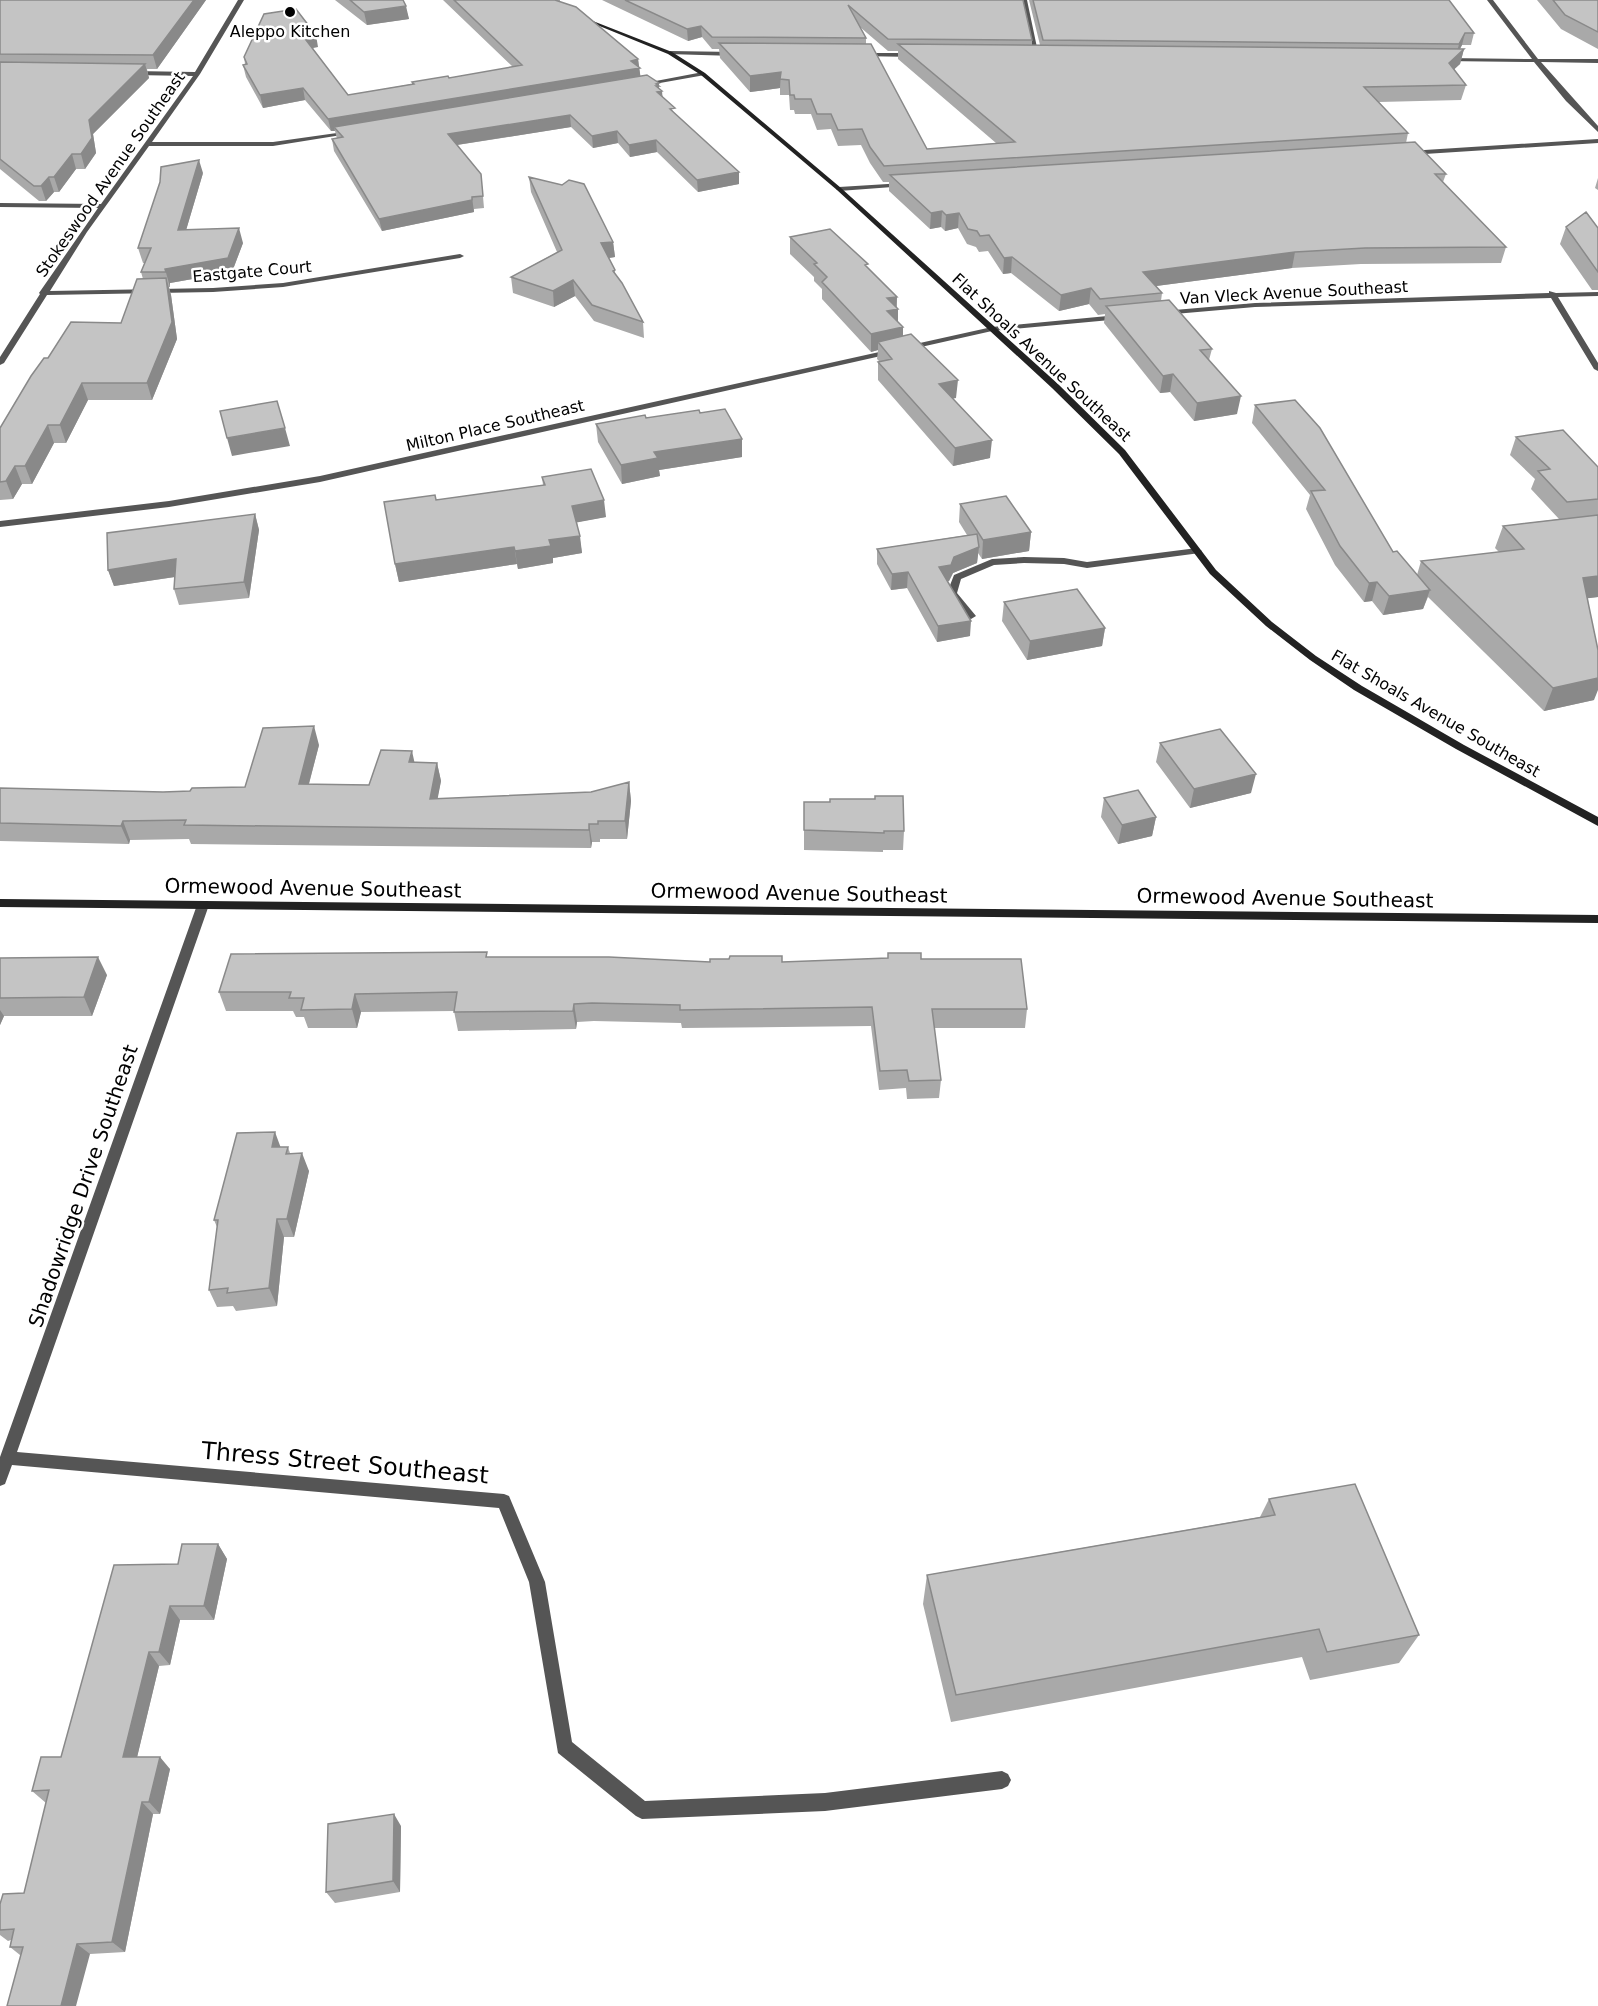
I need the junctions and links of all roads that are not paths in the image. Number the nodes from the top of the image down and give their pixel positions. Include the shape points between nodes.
1 (241, 0) edge
2 (1024, 0) edge
3 (1490, 0) edge
4 (566, 12) edge
5 (670, 53) junction
6 (744, 54) edge
7 (849, 55) edge
8 (920, 55) edge
9 (1025, 56) edge
10 (1037, 56) junction
11 (1049, 56) edge
12 (1440, 60) edge
13 (1535, 61) junction
14 (1598, 61) edge
15 (128, 73) edge
16 (197, 74) junction
17 (704, 74) junction
18 (631, 86) edge
19 (1598, 130) edge
20 (364, 131) edge
21 (1598, 141) edge
22 (148, 144) junction
23 (1396, 153) edge
24 (910, 184) edge
25 (839, 189) junction
26 (0, 205) edge
27 (104, 206) junction
28 (460, 256) dead end
29 (43, 293) junction
30 (1552, 293) junction
31 (1598, 294) edge
32 (1148, 314) edge
33 (1125, 316) edge
34 (992, 329) junction
35 (0, 363) edge
36 (1598, 369) edge
37 (0, 524) edge
38 (1197, 551) junction
39 (971, 616) edge
40 (1598, 822) edge
41 (0, 903) edge
42 (203, 905) junction
43 (1598, 919) edge
44 (7, 1458) junction
45 (0, 1479) edge
46 (1002, 1780) dead end

1 - 16 street, Stokeswood Avenue Southeast
2 - 10 street
3 - 13 street
4 - 5 street, Flat Shoals Avenue Southeast
5 - 6 street
5 - 17 street, Flat Shoals Avenue Southeast
7 - 8 street
9 - 10 street
10 - 11 street
12 - 13 street
13 - 14 street
13 - 19 street
15 - 16 street
16 - 22 street, Stokeswood Avenue Southeast
17 - 18 street
17 - 25 street, Flat Shoals Avenue Southeast
20 - 22 street via 273,144
21 - 23 street
22 - 27 street, Stokeswood Avenue Southeast
24 - 25 street
25 - 34 street, Flat Shoals Avenue Southeast
26 - 27 street
27 - 29 street, Stokeswood Avenue Southeast
28 - 29 street, Eastgate Court via 283,285
29 - 35 street, Stokeswood Avenue Southeast
30 - 31 street, Van Vleck Avenue Southeast
30 - 32 street, Van Vleck Avenue Southeast via 1255,305
30 - 36 street
33 - 34 street
34 - 37 street, Milton Place Southeast via 320,479 169,504
34 - 38 street, Flat Shoals Avenue Southeast via 1122,452
38 - 39 street via 1088,565 992,562 957,576 952,592
38 - 40 street, Flat Shoals Avenue Southeast via 1240,599 1313,658 1460,747
41 - 42 street, Ormewood Avenue Southeast
42 - 43 street, Ormewood Avenue Southeast
42 - 44 street, Shadowridge Drive Southeast
44 - 45 street, Shadowridge Drive Southeast
44 - 46 street, Thress Street Southeast via 504,1501 537,1582 564,1748 642,1810 825,1802

